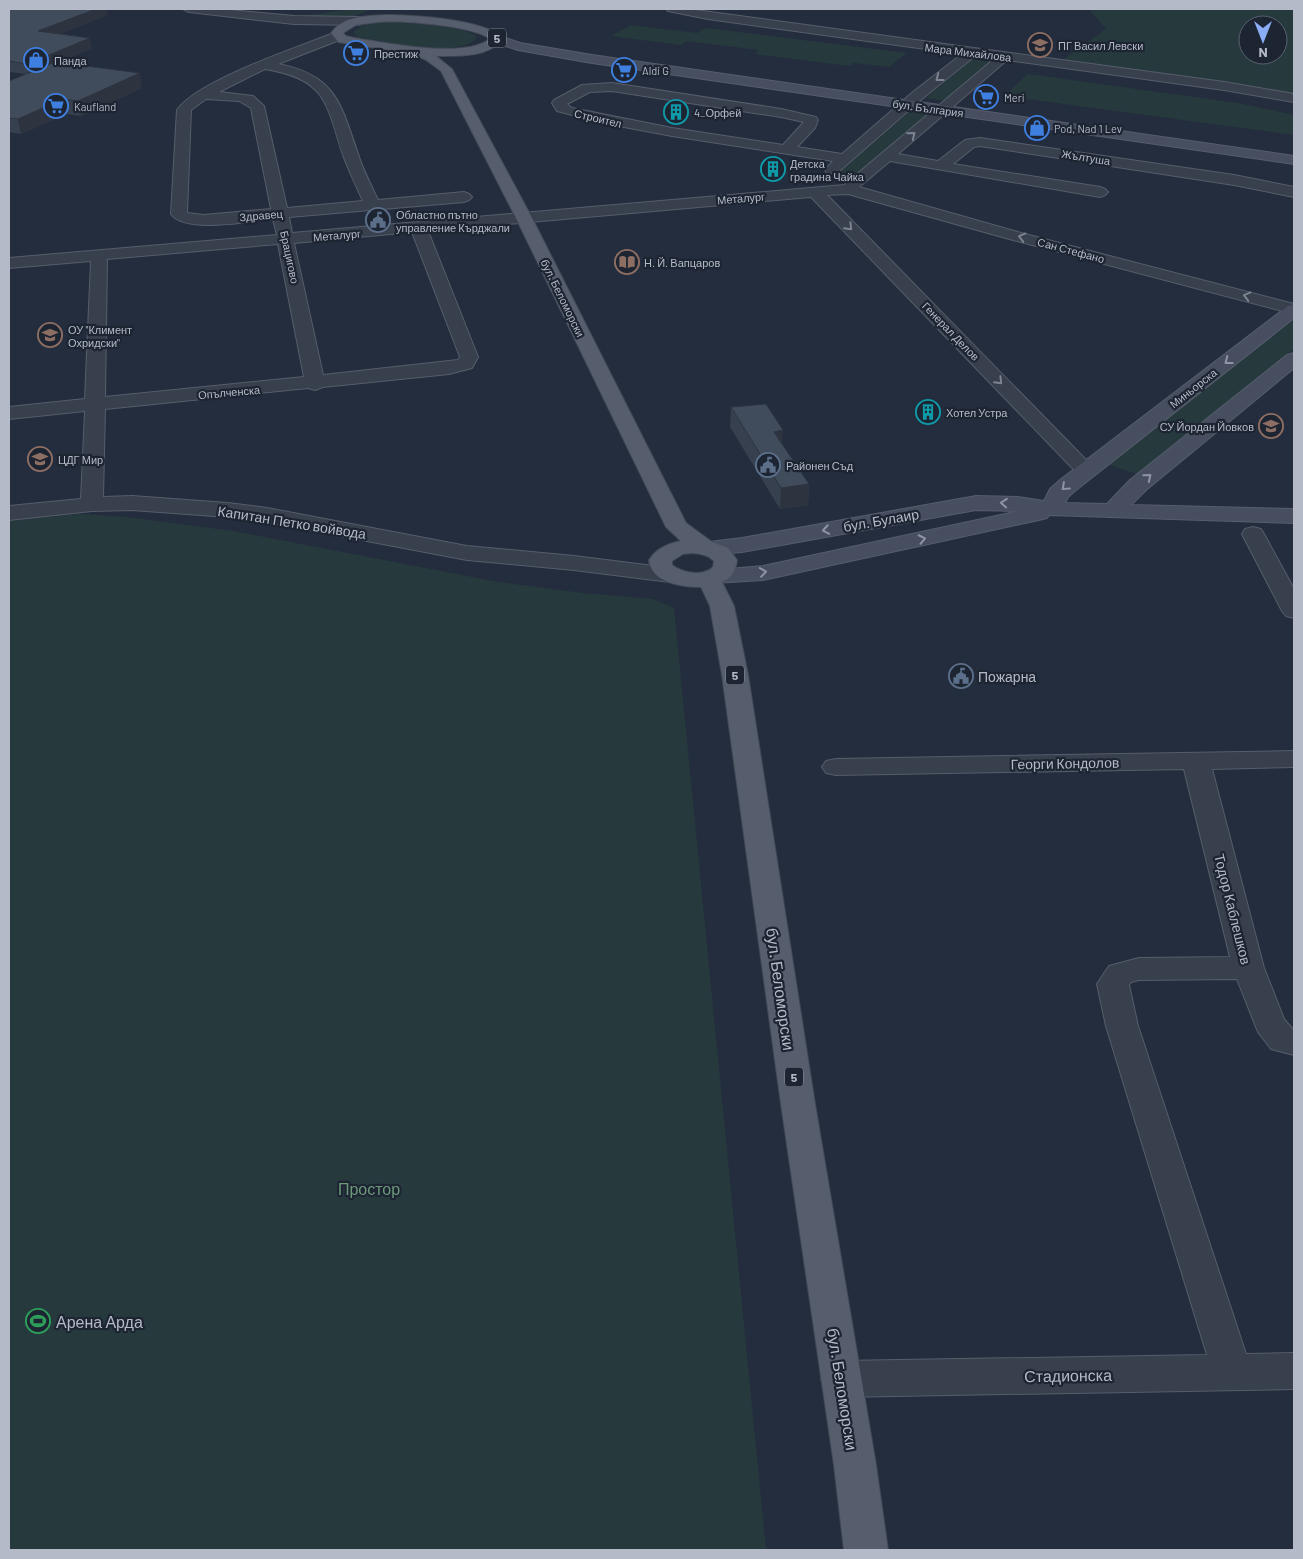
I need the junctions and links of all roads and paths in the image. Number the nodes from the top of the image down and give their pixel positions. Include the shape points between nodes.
1 (189, 9) edge
2 (385, 9) edge
3 (398, 9) edge
4 (672, 9) edge
5 (413, 19) junction
6 (294, 20) junction
7 (363, 21) junction
8 (338, 35) junction
9 (497, 39) junction
10 (350, 41) junction
11 (318, 45) junction
12 (417, 51) junction
13 (469, 51) junction
14 (972, 52) junction
15 (1005, 56) junction
16 (592, 59) junction
17 (264, 65) junction
18 (446, 69) junction
19 (199, 97) junction
20 (1294, 98) edge
21 (908, 105) junction
22 (942, 110) junction
23 (786, 150) junction
24 (885, 156) junction
25 (846, 159) junction
26 (1294, 160) edge
27 (941, 166) junction
28 (848, 189) junction
29 (815, 192) junction
30 (1100, 192) dead end
31 (1294, 192) edge
32 (464, 197) dead end
33 (373, 205) junction
34 (281, 213) junction
35 (524, 218) junction
36 (418, 227) junction
37 (287, 239) junction
38 (100, 256) junction
39 (9, 263) edge
40 (1294, 309) edge
41 (1294, 359) edge
42 (315, 384) junction
43 (96, 404) junction
44 (9, 414) edge
45 (1086, 471) junction
46 (92, 504) junction
47 (1052, 509) junction
48 (1112, 511) junction
49 (9, 513) edge
50 (1294, 516) edge
51 (677, 527) junction
52 (1253, 534) dead end
53 (667, 561) junction
54 (709, 562) junction
55 (1294, 611) edge
56 (1294, 759) edge
57 (1196, 761) junction
58 (836, 767) dead end
59 (1248, 968) junction
60 (1294, 1043) edge
61 (1294, 1371) edge
62 (1232, 1372) junction
63 (841, 1379) junction
64 (866, 1550) edge

1 - 6 street
2 - 7 main road, 5
3 - 5 main road, 5
4 - 14 street, Мара Михайлова
5 - 7 main road, 5
5 - 9 main road, 5 via 478,29 493,34
6 - 7 street
6 - 8 street via 320,26
7 - 8 main road, 5 via 343,27
8 - 10 main road, 5
8 - 11 street
9 - 13 main road, 5 via 490,46
9 - 16 main road, бул. България
10 - 11 street
10 - 12 main road, 5
11 - 17 street
12 - 13 main road, 5
12 - 18 main road, бул. Беломорски / 5
13 - 16 main road, бул. България
13 - 18 main road, 5 via 452,60
14 - 15 street, Мара Михайлова
14 -> 21 street
15 - 20 street, Мара Михайлова
15 - 22 street
16 - 21 main road, бул. България
17 - 19 street
17 - 33 street via 306,76 323,90 337,113
18 - 35 main road, бул. Беломорски / 5
19 - 34 street, Брацигово via 239,97 258,106
19 - 34 street, Здравец via 184,110 179,214 184,218 204,220
21 - 22 main road, бул. България
21 - 25 street
24 -> 22 street
22 - 26 main road, бул. България
23 - 23 street, Строител via 639,127 568,112 560,104 587,88 612,87 810,120 810,125
23 - 25 street, Строител
24 - 27 street
24 - 28 street
25 - 29 street via 818,184
27 - 30 street
27 - 31 street, Жълтуша via 970,143 980,142
28 - 29 street, Металург
40 -> 28 street, Сан Стефано
29 - 35 street, Металург
29 -> 45 street, Генерал Делов
32 - 33 street, Здравец
33 - 34 street, Здравец
34 - 37 street, Брацигово
35 - 36 street, Металург
35 - 51 main road, бул. Беломорски / 5
36 - 37 street, Металург
36 - 42 street, Опълченска via 469,357 465,364
37 - 38 street, Металург
37 - 42 street, Брацигово
38 - 39 street, Металург
38 - 43 street
40 -> 45 main road, Миньорска
48 -> 41 main road via 1138,485
42 - 43 street, Опълченска
43 - 44 street, Опълченска
43 - 46 street
45 -> 47 main road, Миньорска via 1058,494
46 - 49 street, Капитан Петко войвода
46 - 53 street, Капитан Петко войвода via 163,504 248,512 466,553 574,563
47 - 48 main road, бул. Булаир
54 -> 47 main road, бул. Булаир via 763,573
47 -> 54 main road, бул. Булаир via 976,503 742,545
48 - 50 main road, бул. Булаир
51 - 53 main road
51 - 54 main road, бул. Беломорски / 5
52 - 55 street
53 - 54 main road via 681,547
53 - 54 main road via 691,580
54 - 63 main road, бул. Беломорски / 5 via 722,606 735,675
56 - 57 street, Георги Кондолов
57 - 58 street, Георги Кондолов
57 - 59 street, Тодор Каблешков
59 - 60 street, Тодор Каблешков via 1270,1024 1283,1040
59 - 62 street via 1139,969 1120,974 1112,984 1122,1026
61 - 62 street, Стадионска
62 - 63 street, Стадионска
63 - 64 main road, бул. Беломорски / 5

